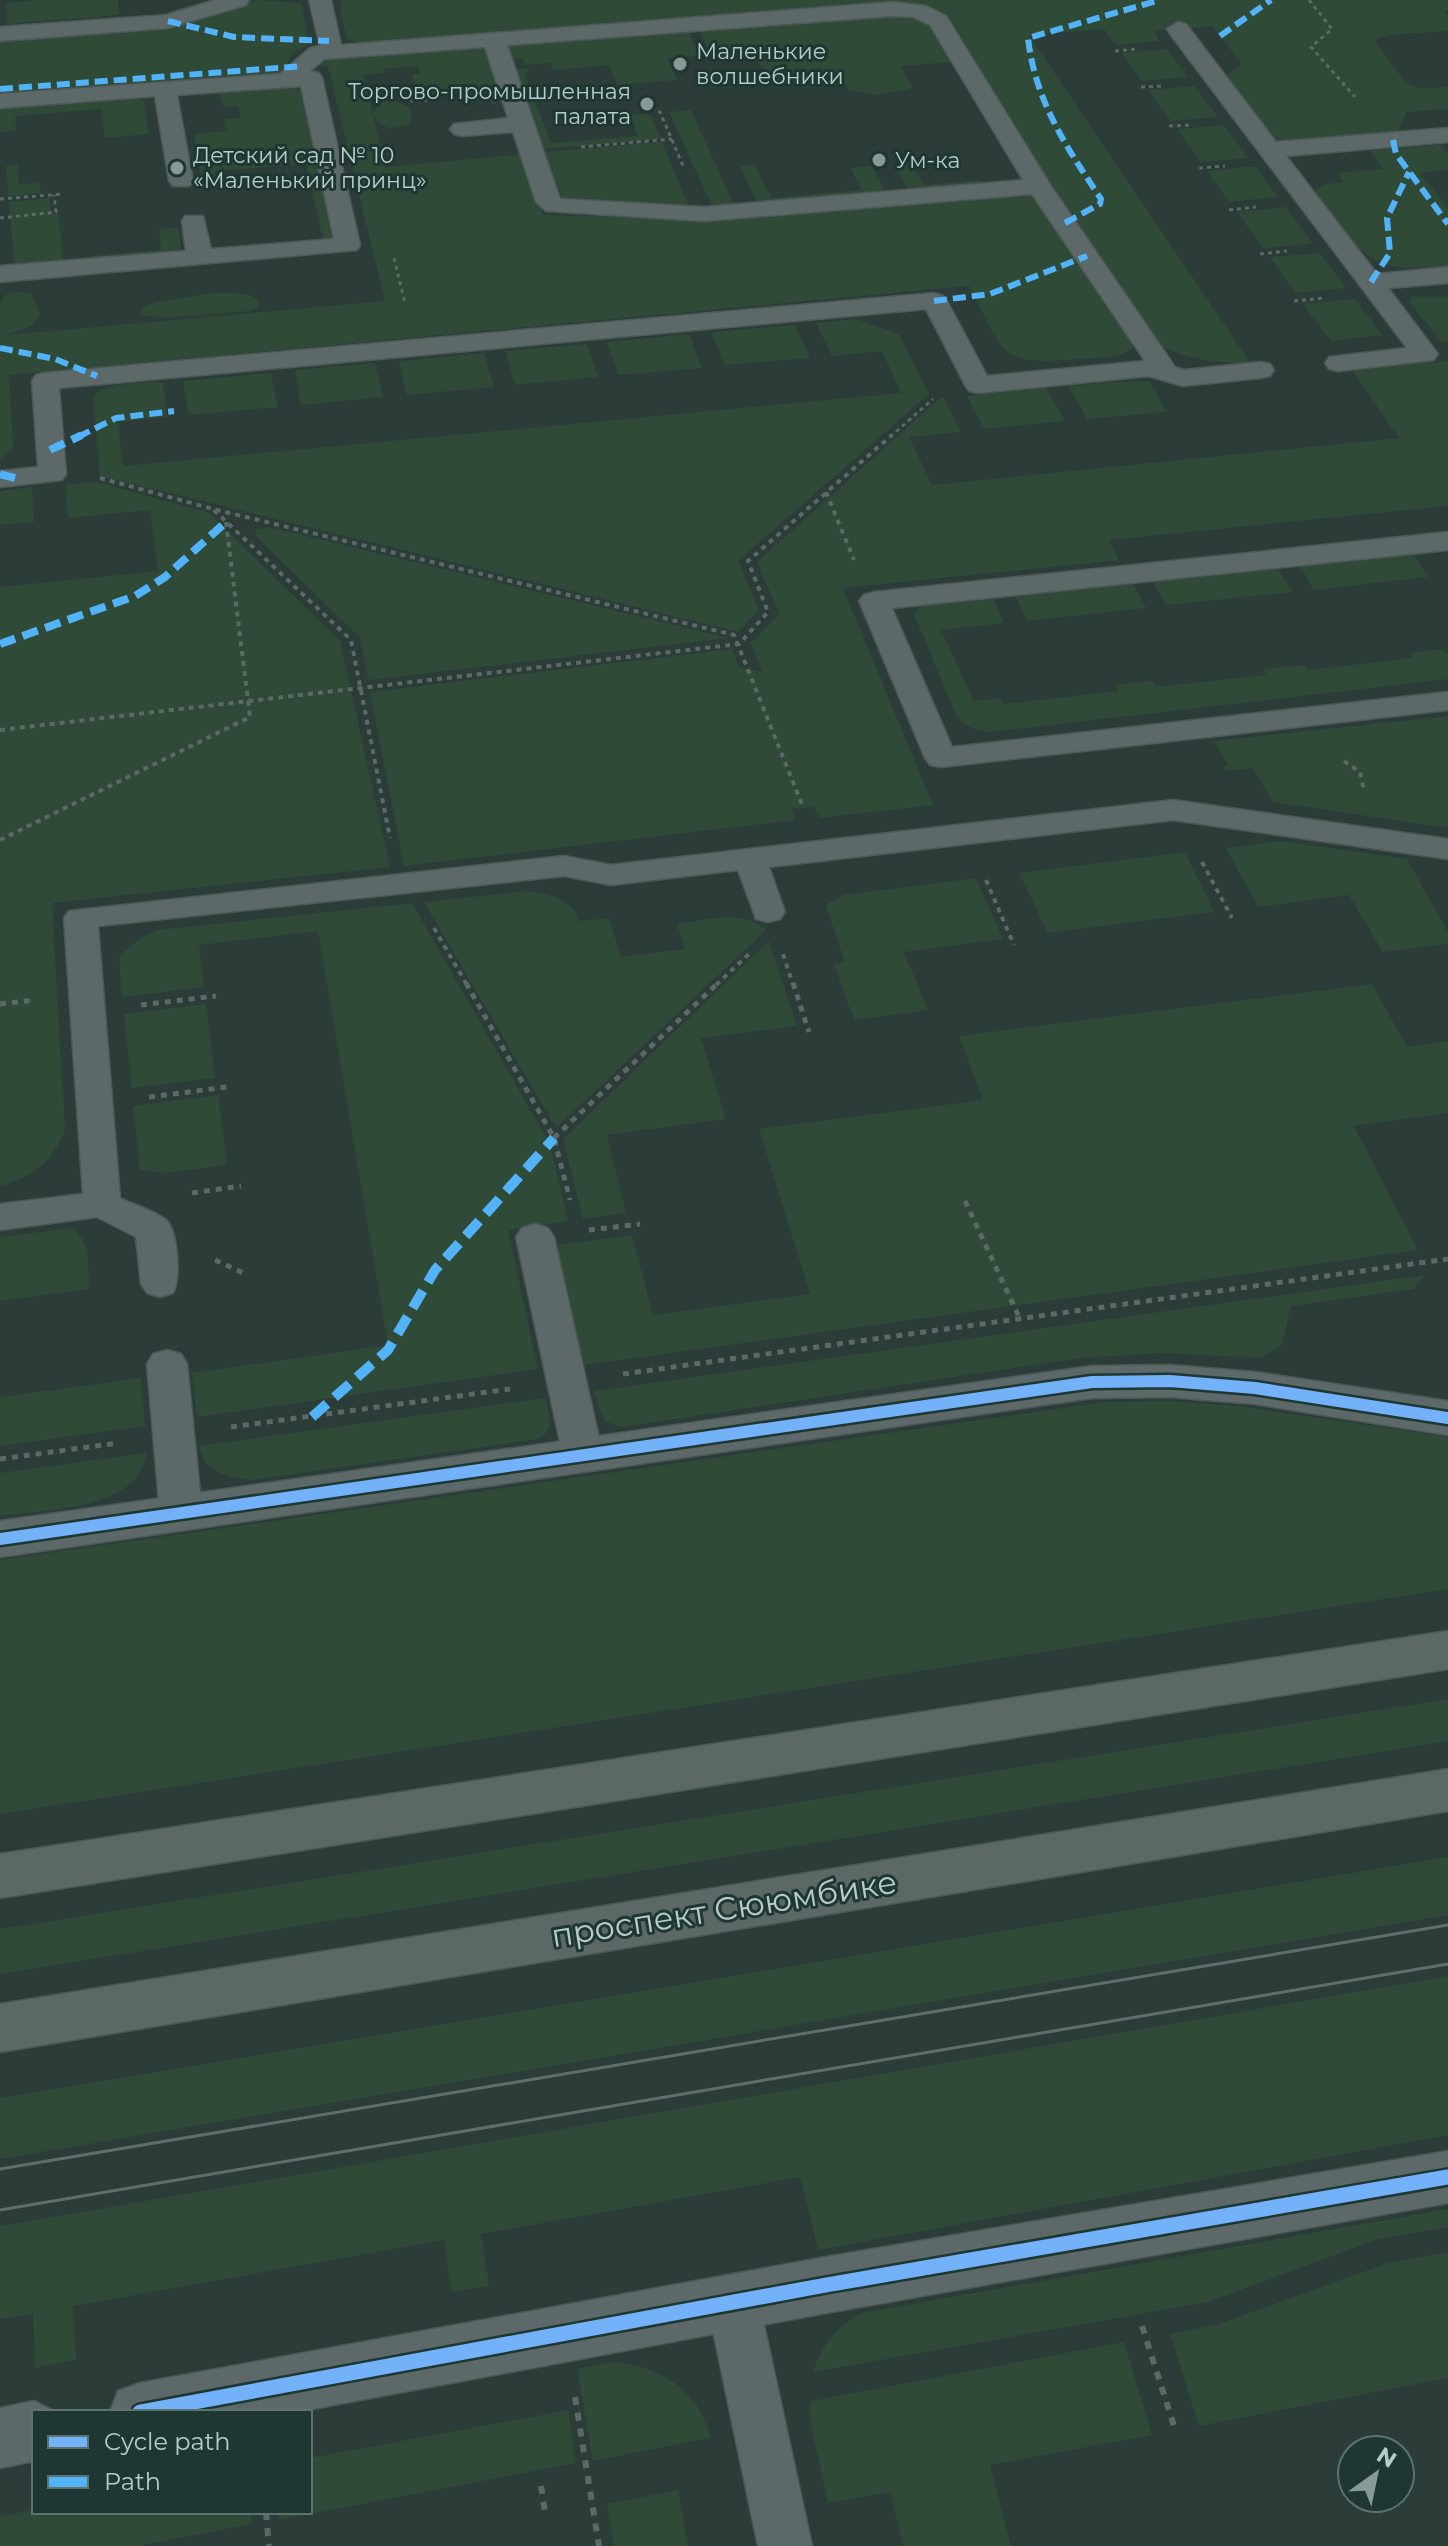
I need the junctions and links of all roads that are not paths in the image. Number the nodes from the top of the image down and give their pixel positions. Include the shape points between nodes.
1 (238, 0) edge
2 (320, 0) edge
3 (1178, 29) dead end
4 (0, 34) edge
5 (494, 40) junction
6 (332, 52) junction
7 (287, 79) junction
8 (165, 89) junction
9 (0, 101) edge
10 (522, 124) junction
11 (1448, 135) edge
12 (1270, 150) junction
13 (470, 154) dead end
14 (181, 181) dead end
15 (1039, 186) junction
16 (194, 221) dead end
17 (200, 258) junction
18 (0, 274) edge
19 (1448, 275) edge
20 (1371, 282) junction
21 (1338, 363) dead end
22 (1261, 370) dead end
23 (1166, 373) junction
24 (0, 479) edge
25 (1448, 541) edge
26 (1448, 701) edge
27 (1448, 849) edge
28 (750, 858) junction
29 (771, 921) road end
30 (102, 1204) junction
31 (0, 1217) edge
32 (535, 1237) dead end
33 (160, 1284) dead end
34 (167, 1364) dead end
35 (1448, 1418) edge
36 (583, 1456) junction
37 (181, 1513) junction
38 (0, 1539) edge
39 (1448, 1650) edge
40 (1448, 1790) edge
41 (0, 1876) edge
42 (0, 2028) edge
43 (1448, 2177) edge
44 (733, 2302) junction
45 (151, 2410) edge
46 (32, 2431) edge
47 (0, 2438) edge
48 (785, 2546) edge

1 - 4 lane via 168,21
2 - 6 lane
3 - 12 lane
5 - 6 lane
5 - 10 lane
5 - 15 lane via 918,11 938,21
6 - 7 lane via 318,53
7 - 8 lane
7 - 17 lane via 311,78 348,245
8 - 9 lane
8 - 14 lane
10 - 13 lane via 459,118
10 - 15 lane via 548,202 555,206 704,214
11 - 12 lane
12 - 20 lane
15 - 23 lane
16 - 17 lane
17 - 18 lane
19 - 20 lane
20 - 21 lane via 1425,354
22 - 23 lane via 1182,378
23 - 24 lane via 1151,368 978,385 934,301 97,376 45,381 52,474
25 - 26 lane via 874,601 941,758
27 - 28 lane via 1173,810
28 - 29 lane
28 - 30 lane via 611,875 564,866 81,918
30 - 31 lane
30 - 33 lane via 154,1230
32 - 36 lane
34 - 37 lane
35 - 36 street via 1255,1388 1092,1382
36 - 37 street
37 - 38 street
39 - 41 main road
40 - 42 main road, проспект Сююмбике
43 - 44 street
44 - 45 street
44 - 48 lane
46 - 47 street

